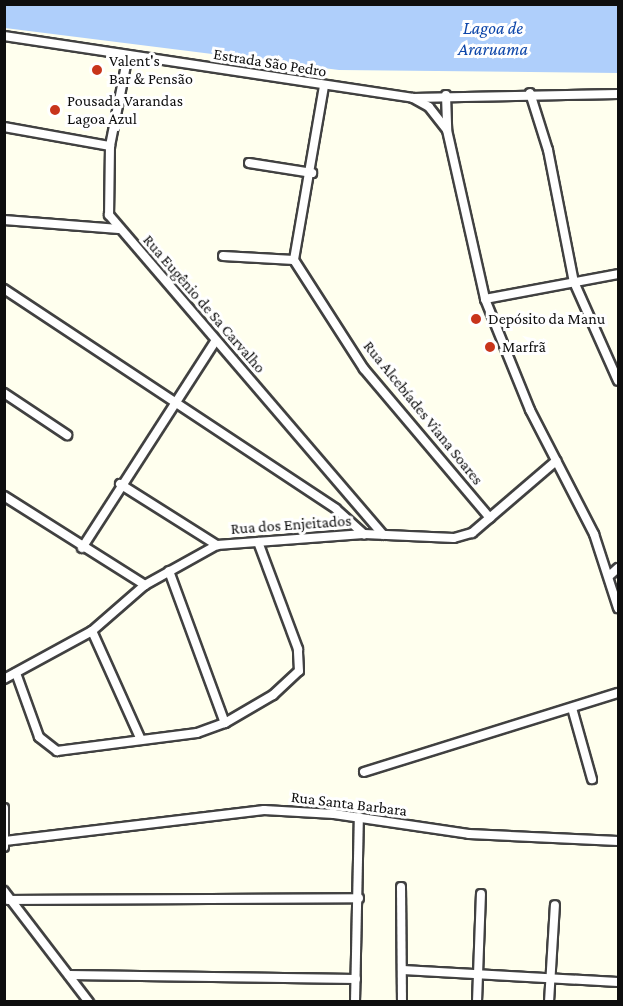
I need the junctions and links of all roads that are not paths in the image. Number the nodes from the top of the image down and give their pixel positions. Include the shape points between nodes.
1 (4, 36) edge
2 (128, 56) junction
3 (324, 86) junction
4 (530, 93) junction
5 (446, 94) junction
6 (618, 94) edge
7 (412, 98) junction
8 (4, 127) edge
9 (447, 130) junction
10 (110, 146) junction
11 (249, 163) dead end
12 (312, 173) junction
13 (4, 220) edge
14 (119, 229) junction
15 (223, 256) dead end
16 (294, 260) junction
17 (618, 274) edge
18 (574, 282) junction
19 (4, 289) edge
20 (485, 299) junction
21 (216, 340) junction
22 (616, 371) edge
23 (618, 381) edge
24 (4, 393) edge
25 (174, 404) junction
26 (67, 435) dead end
27 (556, 461) junction
28 (120, 484) junction
29 (4, 496) edge
30 (490, 519) junction
31 (364, 534) junction
32 (383, 535) junction
33 (258, 543) junction
34 (217, 545) junction
35 (82, 548) junction
36 (618, 568) edge
37 (170, 571) junction
38 (609, 576) junction
39 (145, 585) junction
40 (618, 608) edge
41 (92, 631) junction
42 (16, 673) junction
43 (4, 680) edge
44 (618, 693) edge
45 (572, 708) junction
46 (225, 723) junction
47 (140, 738) junction
48 (364, 772) dead end
49 (592, 779) dead end
50 (4, 808) edge
51 (359, 818) junction
52 (618, 841) edge
53 (5, 844) edge
54 (401, 887) dead end
55 (481, 894) dead end
56 (6, 895) edge
57 (359, 898) junction
58 (555, 905) dead end
59 (403, 970) junction
60 (479, 974) junction
61 (69, 975) junction
62 (356, 979) junction
63 (550, 980) junction
64 (618, 982) edge
65 (89, 1002) edge
66 (355, 1002) edge
67 (402, 1002) edge
68 (477, 1002) edge
69 (549, 1002) edge

1 - 2 street, Estrada São Pedro
2 - 3 street, Estrada São Pedro
2 - 10 street, Rua Eugênio de Sa Carvalho
3 - 7 street, Estrada São Pedro
3 - 12 street
4 - 5 street
4 - 6 street
4 - 18 street via 548,150
5 - 7 street
5 - 9 street
7 - 9 street, Estrada São Pedro via 429,107
8 - 10 street
9 - 20 street
10 - 14 street, Rua Eugênio de Sa Carvalho via 105,198
11 - 12 street
12 - 16 street
13 - 14 street
14 - 21 street, Rua Eugênio de Sa Carvalho
15 - 16 street
16 - 30 street, Rua Alcebíades Viana Soares via 364,369
17 - 18 street
18 - 20 street
18 - 22 street
19 - 25 street
20 - 27 street
21 - 25 street
21 - 32 street, Rua Eugênio de Sa Carvalho
22 - 23 street
24 - 26 street
25 - 28 street
25 - 31 street via 336,509
27 - 30 street, Rua dos Enjeitados
27 - 38 street
28 - 34 street
28 - 35 street
29 - 35 street
30 - 32 street, Rua dos Enjeitados via 454,538
31 - 32 street, Rua dos Enjeitados
31 - 33 street, Rua dos Enjeitados
33 - 34 street, Rua dos Enjeitados
33 - 46 street via 298,649 298,671 273,695
34 - 37 street, Rua dos Enjeitados
35 - 39 street
36 - 38 street
37 - 39 street, Rua dos Enjeitados
37 - 46 street
38 - 40 street
39 - 41 street, Rua dos Enjeitados
41 - 42 street, Rua dos Enjeitados
41 - 47 street
42 - 43 street, Rua dos Enjeitados
42 - 47 street via 39,737 50,749
44 - 45 street
45 - 48 street
45 - 49 street
46 - 47 street via 197,733
50 - 53 street
51 - 52 street, Rua Santa Barbara via 469,834
51 - 53 street, Rua Santa Barbara via 264,810
51 - 57 street
54 - 59 street
55 - 60 street
56 - 57 street
56 - 61 street
57 - 62 street
58 - 63 street
59 - 60 street
59 - 67 street
60 - 63 street
60 - 68 street
61 - 62 street
61 - 65 street
62 - 66 street
63 - 64 street
63 - 69 street

